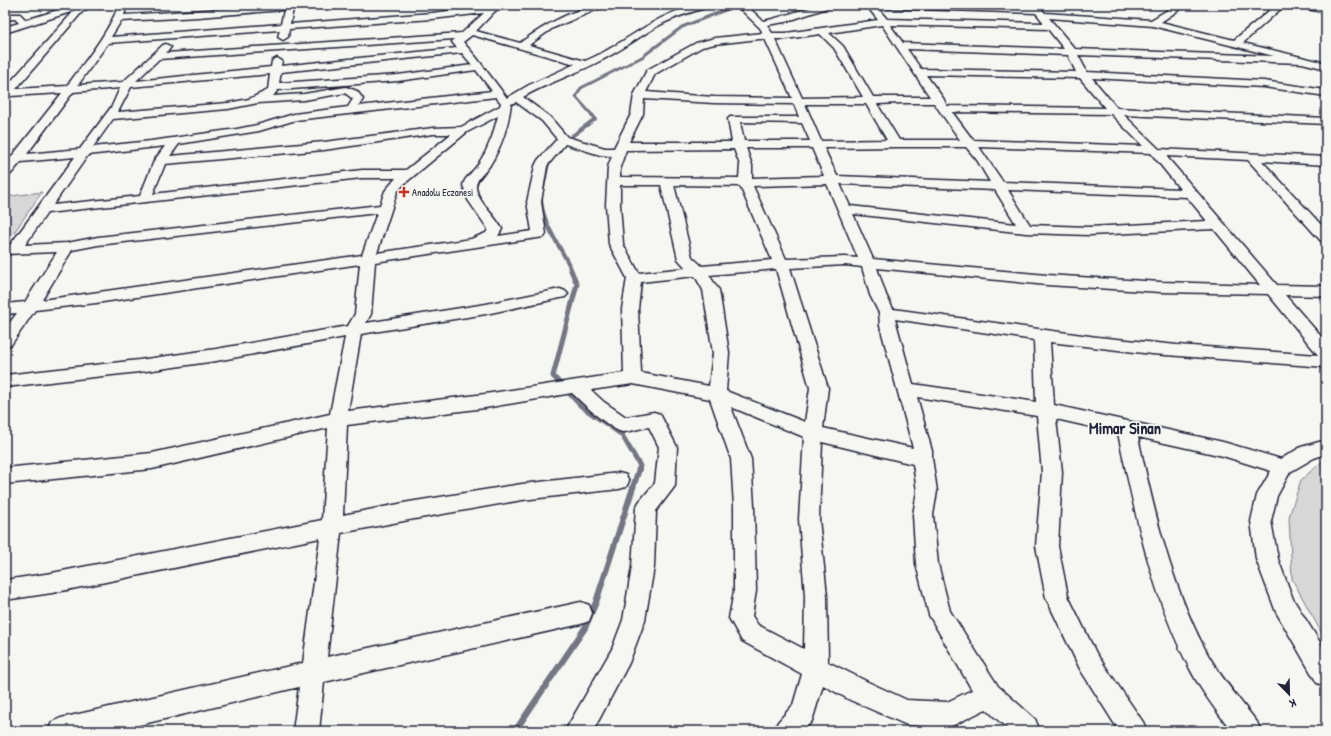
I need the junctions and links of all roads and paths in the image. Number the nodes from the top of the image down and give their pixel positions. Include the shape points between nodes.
1 (83, 5) edge
2 (88, 5) edge
3 (123, 5) edge
4 (252, 5) edge
5 (316, 5) edge
6 (508, 5) edge
7 (603, 5) edge
8 (706, 5) edge
9 (827, 5) edge
10 (870, 5) edge
11 (888, 5) edge
12 (1182, 5) edge
13 (1281, 5) edge
14 (1302, 5) edge
15 (741, 6) edge
16 (929, 6) edge
17 (289, 8) junction
18 (492, 9) junction
19 (236, 10) junction
20 (1038, 10) edge
21 (1116, 10) dead end
22 (1326, 10) edge
23 (5, 17) edge
24 (118, 18) junction
25 (1127, 20) junction
26 (884, 22) junction
27 (936, 22) junction
28 (1153, 23) junction
29 (25, 24) junction
30 (285, 26) junction
31 (1050, 26) junction
32 (5, 30) edge
33 (764, 30) junction
34 (822, 31) junction
35 (467, 34) junction
36 (177, 35) junction
37 (5, 38) edge
38 (104, 40) junction
39 (1236, 44) junction
40 (900, 46) junction
41 (520, 47) junction
42 (280, 48) junction
43 (464, 50) junction
44 (1071, 51) junction
45 (159, 56) junction
46 (1302, 60) junction
47 (585, 64) junction
48 (1326, 66) edge
49 (479, 67) junction
50 (276, 70) junction
51 (919, 72) junction
52 (1084, 75) junction
53 (127, 84) junction
54 (274, 87) junction
55 (70, 90) junction
56 (1326, 93) edge
57 (6, 94) edge
58 (639, 95) junction
59 (507, 100) junction
60 (868, 100) junction
61 (253, 101) junction
62 (798, 102) junction
63 (942, 104) junction
64 (352, 109) junction
65 (1114, 111) junction
66 (109, 116) junction
67 (807, 120) junction
68 (1326, 122) edge
69 (463, 130) junction
70 (563, 139) junction
71 (175, 142) junction
72 (818, 144) junction
73 (895, 144) junction
74 (970, 144) junction
75 (738, 145) junction
76 (620, 149) junction
77 (1155, 151) junction
78 (83, 152) junction
79 (1251, 157) junction
80 (17, 159) junction
81 (160, 161) junction
82 (1326, 161) edge
83 (5, 173) edge
84 (410, 174) junction
85 (832, 180) junction
86 (614, 181) junction
87 (667, 182) junction
88 (745, 182) junction
89 (999, 186) junction
90 (1190, 193) junction
91 (145, 198) junction
92 (384, 208) junction
93 (844, 209) junction
94 (42, 210) junction
95 (1217, 225) junction
96 (1026, 229) junction
97 (1326, 238) edge
98 (474, 243) junction
99 (67, 247) junction
100 (10, 249) edge
101 (368, 259) junction
102 (780, 264) junction
103 (868, 264) junction
104 (699, 271) junction
105 (634, 278) junction
106 (1271, 289) junction
107 (1326, 291) edge
108 (560, 294) dead end
109 (30, 306) junction
110 (5, 309) edge
111 (887, 313) junction
112 (354, 330) junction
113 (1042, 336) junction
114 (5, 341) edge
115 (1326, 353) edge
116 (1326, 361) edge
117 (633, 378) junction
118 (5, 381) edge
119 (575, 386) junction
120 (906, 389) junction
121 (717, 395) junction
122 (1045, 410) junction
123 (338, 419) junction
124 (1126, 427) junction
125 (813, 433) junction
126 (1326, 447) edge
127 (922, 458) junction
128 (1283, 467) junction
129 (5, 476) edge
130 (619, 481) dead end
131 (332, 526) junction
132 (5, 590) edge
133 (581, 613) dead end
134 (816, 669) junction
135 (315, 673) junction
136 (1326, 674) edge
137 (989, 695) junction
138 (61, 731) edge
139 (306, 731) edge
140 (578, 731) edge
141 (787, 731) edge
142 (1027, 731) edge
143 (1134, 731) edge
144 (1248, 731) edge

1 - 29 street
2 - 57 street via 79,10
3 - 24 street
4 - 19 street
5 - 17 street
6 - 18 street
7 - 41 street via 550,26
8 - 47 street via 655,24 616,49
9 - 33 street via 782,20
10 - 26 street
11 - 16 street
12 - 28 street
13 - 39 street
14 - 22 street
15 - 33 street
16 - 20 street
16 - 27 street
17 - 19 street
17 - 30 street
18 - 30 street
18 - 35 street
19 - 24 street
20 - 25 street
20 - 31 street
21 - 25 street
23 - 29 street via 17,16
24 - 38 street
25 - 28 street
26 - 27 street
26 - 34 street
26 - 40 street
27 - 31 street
28 - 39 street
29 - 32 street
29 - 37 street via 6,32 8,36
30 - 36 street
30 - 42 street
31 - 44 street
33 - 34 street via 786,36
33 - 58 street via 699,46 651,72
33 - 62 street via 783,65
34 - 60 street via 838,46
35 - 41 street
35 - 42 street
35 - 43 street via 457,42
36 - 38 street
36 - 45 street
38 - 55 street
39 - 46 street
40 - 44 street
40 - 51 street
41 - 47 street
42 - 45 street
42 - 50 street
43 - 49 street
43 - 50 street
44 - 46 street
44 - 52 street
45 - 53 street
46 - 48 street
47 - 59 street
49 - 54 street via 398,78
49 - 59 street
50 - 53 street
50 - 54 street
51 - 52 street
51 - 63 street
52 - 56 street via 1264,84
52 - 65 street
53 - 55 street
53 - 66 street via 117,106
54 - 61 street via 267,96
55 - 57 street
55 - 80 street
58 - 62 street via 713,101
58 - 76 street via 637,114
59 - 64 street via 480,95
59 - 69 street
59 - 70 street via 546,119
59 - 98 street via 501,130 494,148 471,180 470,187 479,209 492,220 495,229 491,236
60 - 62 street
60 - 63 street
60 - 73 street
61 - 64 street via 304,97 346,90 353,93 358,100
61 - 66 street via 226,106
62 - 67 street
63 - 65 street
63 - 74 street
64 - 71 street via 294,117 259,128
65 - 68 street
65 - 77 street
66 - 78 street
67 - 72 street
67 - 75 street via 734,119
69 - 81 street via 433,131 324,146
69 - 84 street
70 - 76 street via 604,152
70 - 98 street via 541,166 534,202 539,234
71 - 78 street
71 - 81 street
72 - 73 street
72 - 75 street
72 - 85 street
73 - 74 street
74 - 77 street
74 - 89 street
75 - 76 street
75 - 88 street via 746,165
76 - 86 street via 614,168
77 - 79 street
77 - 90 street
78 - 80 street
78 - 94 street
79 - 82 street
79 - 97 street
80 - 83 street
81 - 91 street
84 - 91 street via 362,174
84 - 92 street via 391,191
85 - 88 street
85 - 89 street
85 - 93 street
86 - 87 street
86 - 105 street via 616,244
87 - 88 street
87 - 104 street via 685,259
88 - 102 street
89 - 90 street
89 - 96 street
90 - 95 street
91 - 94 street
92 - 99 street
92 - 101 street
93 - 96 street
93 - 103 street
94 - 100 street
95 - 96 street via 1089,231
95 - 106 street
98 - 101 street
99 - 100 street
99 - 109 street
101 - 109 street
101 - 112 street via 363,314
102 - 103 street via 845,261
102 - 104 street
102 - 125 street via 819,388
103 - 106 street via 1047,280 1161,287
103 - 111 street via 878,296
104 - 105 street
104 - 121 street via 712,290 717,322 721,353
105 - 117 street via 630,309
106 - 107 street
106 - 115 street
108 - 112 street via 486,309
109 - 110 street
109 - 114 street
111 - 113 street
111 - 120 street via 888,326
112 - 118 street via 209,356
112 - 123 street
113 - 116 street via 1192,352
113 - 122 street
117 - 119 street
117 - 121 street
119 - 123 street via 485,401
119 - 140 street via 623,425 654,419 668,447 665,486 646,508 643,567 634,620 621,655 590,714
120 - 122 street
120 - 127 street via 923,451
121 - 125 street
121 - 134 street via 741,459 745,591 740,618 750,633
122 - 124 street
122 - 143 street via 1052,472 1047,546 1058,598 1088,661
123 - 129 street via 152,461
123 - 131 street
124 - 128 street via 1223,449
124 - 144 street via 1146,514 1182,626 1199,663
125 - 127 street
125 - 134 street via 809,519 816,596
126 - 128 street via 1308,452
127 - 137 street via 927,491 923,515 927,564 940,615
128 - 136 street via 1267,495 1261,521 1266,559 1284,605
130 - 131 street via 522,492
131 - 132 street via 52,583
131 - 135 street
133 - 135 street
134 - 137 street via 907,712 948,715
134 - 141 street via 803,712
135 - 138 street
135 - 139 street
137 - 142 street

